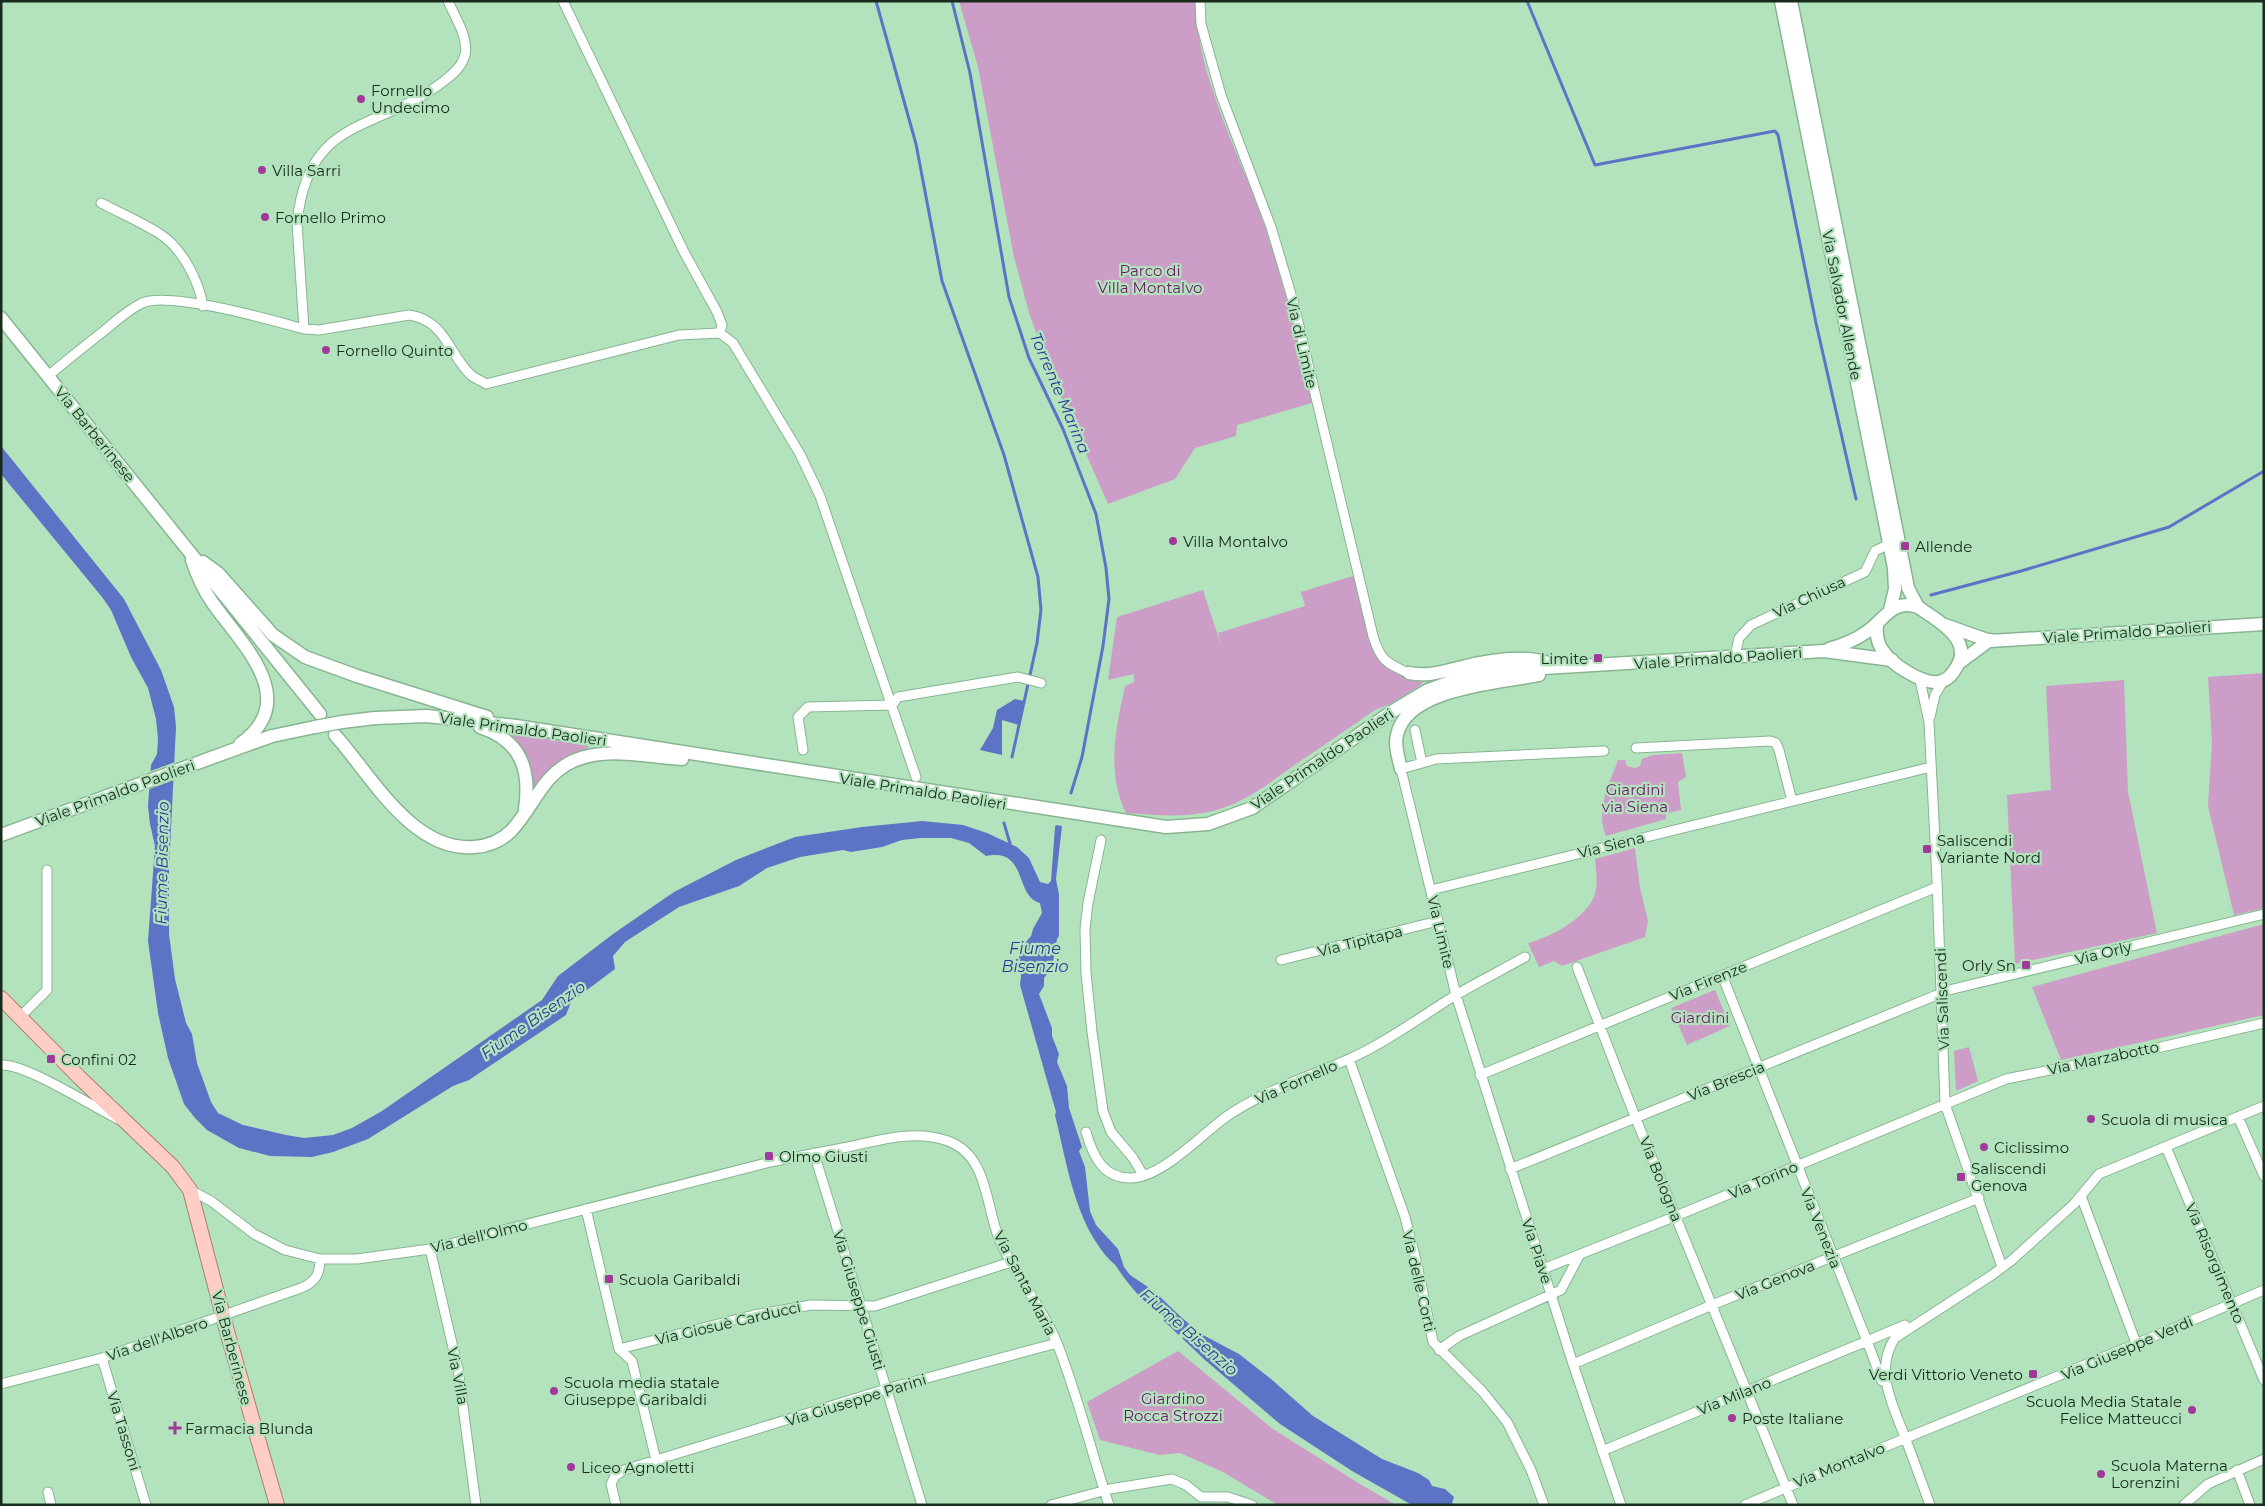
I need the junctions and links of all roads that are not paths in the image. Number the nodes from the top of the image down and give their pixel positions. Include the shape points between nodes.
1 (448, 1) edge
2 (563, 1) edge
3 (1200, 1) edge
4 (1781, 1) edge
5 (1791, 1) edge
6 (101, 203) dead end
7 (203, 306) junction
8 (1, 318) edge
9 (304, 328) junction
10 (720, 333) junction
11 (48, 376) junction
12 (1889, 544) junction
13 (189, 551) junction
14 (1918, 607) junction
15 (1890, 610) junction
16 (2264, 624) edge
17 (1877, 625) junction
18 (1945, 626) junction
19 (1990, 640) junction
20 (1824, 651) junction
21 (1735, 656) junction
22 (1892, 660) junction
23 (1959, 663) junction
24 (1560, 667) junction
25 (1409, 673) joint
26 (1920, 680) junction
27 (1943, 681) junction
28 (1041, 683) dead end
29 (892, 706) junction
30 (451, 718) junction
31 (318, 720) junction
32 (1929, 722) junction
33 (516, 726) junction
34 (1416, 730) dead end
35 (335, 735) dead end
36 (1636, 748) dead end
37 (803, 750) dead end
38 (1604, 751) dead end
39 (224, 753) junction
40 (722, 758) junction
41 (1422, 764) junction
42 (1931, 767) junction
43 (1401, 769) junction
44 (916, 777) dead end
45 (1792, 801) junction
46 (525, 811) junction
47 (1, 835) edge
48 (1101, 840) dead end
49 (48, 870) dead end
50 (1937, 887) junction
51 (1431, 890) junction
52 (2264, 914) edge
53 (1438, 921) junction
54 (1526, 958) dead end
55 (1281, 960) dead end
56 (1577, 967) dead end
57 (1722, 975) junction
58 (1941, 992) junction
59 (1456, 995) junction
60 (1, 998) edge
61 (20, 1017) junction
62 (2264, 1023) edge
63 (1600, 1026) junction
64 (1350, 1059) junction
65 (1, 1065) edge
66 (1758, 1068) junction
67 (1480, 1074) junction
68 (80, 1078) junction
69 (68, 1091) junction
70 (1945, 1104) junction
71 (2264, 1106) edge
72 (2238, 1117) junction
73 (1636, 1118) junction
74 (130, 1125) junction
75 (1086, 1132) dead end
76 (936, 1138) joint
77 (2166, 1147) junction
78 (814, 1153) junction
79 (1796, 1166) junction
80 (1510, 1168) junction
81 (1143, 1176) junction
82 (2264, 1176) edge
83 (190, 1190) junction
84 (2081, 1196) junction
85 (1979, 1198) junction
86 (586, 1209) junction
87 (1676, 1216) junction
88 (430, 1249) junction
89 (1580, 1254) junction
90 (1832, 1258) junction
91 (320, 1259) junction
92 (1011, 1262) junction
93 (2002, 1267) junction
94 (1543, 1269) junction
95 (2264, 1290) edge
96 (1551, 1294) junction
97 (2232, 1304) junction
98 (860, 1306) junction
99 (1712, 1306) junction
100 (1938, 1311) junction
101 (223, 1316) junction
102 (1867, 1341) junction
103 (2136, 1343) junction
104 (1057, 1344) junction
105 (619, 1349) junction
106 (1439, 1350) junction
107 (102, 1358) junction
108 (1573, 1364) junction
109 (2264, 1380) edge
110 (1, 1384) edge
111 (886, 1388) junction
112 (1747, 1390) junction
113 (1887, 1393) junction
114 (1906, 1438) junction
115 (1602, 1450) junction
116 (2264, 1459) edge
117 (656, 1460) junction
118 (2237, 1470) junction
119 (1785, 1487) junction
120 (1105, 1491) junction
121 (48, 1492) dead end
122 (51, 1505) edge
123 (146, 1505) edge
124 (276, 1505) edge
125 (476, 1505) edge
126 (616, 1505) edge
127 (922, 1505) edge
128 (1051, 1505) edge
129 (1110, 1505) edge
130 (1252, 1505) edge
131 (1544, 1505) edge
132 (1621, 1505) edge
133 (1745, 1505) edge
134 (1793, 1505) edge
135 (1930, 1505) edge
136 (2184, 1505) edge
137 (2250, 1505) edge

1 - 9 street via 466,44 461,65 433,90 343,133 326,149 310,173 297,223
2 - 10 street via 684,252 717,312 722,325
3 - 25 street, Via di Limite via 1201,24 1221,95 1271,228 1293,300 1378,654 1391,666
4 - 12 main road, Via Salvador Allende
5 - 14 main road, Via Salvador Allende via 1908,588
6 - 7 street via 170,242 198,284
7 - 9 street
7 - 11 street via 169,299 142,303
8 - 11 main road, Via Barberinese
9 - 10 street via 319,330 409,316 420,318 436,328 472,376 486,384 679,335
10 - 29 street via 733,343 800,454 820,496
11 - 13 main road, Via Barberinese
12 - 15 main road, Via Salvador Allende via 1895,589
12 - 21 street, Via Chiusa via 1875,551 1865,572 1751,626 1739,638
13 - 31 main road, Via Barberinese
13 - 33 main road via 218,572 272,635 305,657
13 - 39 main road via 205,592 255,660 266,688 266,710 260,724 252,735
14 - 15 main road via 1904,605
14 - 18 main road, Viale Primaldo Paolieri
15 - 17 main road, Viale Primaldo Paolieri
16 - 19 main road, Viale Primaldo Paolieri
17 - 20 main road, Viale Primaldo Paolieri via 1850,642
17 - 22 main road, Viale Primaldo Paolieri via 1880,646
18 - 19 main road, Viale Primaldo Paolieri
18 - 23 main road, Viale Primaldo Paolieri via 1957,640 1961,651
19 - 23 main road
20 - 21 main road, Viale Primaldo Paolieri
20 - 22 main road, Viale Primaldo Paolieri
21 - 24 main road, Viale Primaldo Paolieri
22 - 26 main road, Viale Primaldo Paolieri
23 - 27 main road
24 - 25 main road via 1531,660 1484,662 1432,675
24 - 40 main road, Viale Primaldo Paolieri via 1482,673 1438,685 1393,710 1252,808 1208,824 1166,827
24 - 43 main road via 1539,675 1458,689 1422,706 1404,721 1397,735
26 - 27 main road
26 - 32 street, Via Saliscendi
27 - 32 street, Via Saliscendi via 1935,696
28 - 29 street via 1018,677 898,697
29 - 37 street via 808,707 798,717
29 - 44 street
30 - 31 main road, Viale Primaldo Paolieri, bridge via 405,716 342,722
30 - 33 main road, Viale Primaldo Paolieri
30 - 46 main road via 494,732 514,748 526,773
31 - 39 main road, Viale Primaldo Paolieri
32 - 42 street, Via Saliscendi
33 - 40 main road, Viale Primaldo Paolieri
34 - 41 street
35 - 46 main road via 403,816 424,833 444,843 470,847 494,842 512,830
36 - 45 street via 1776,743
38 - 41 street via 1436,760
39 - 47 main road, Viale Primaldo Paolieri
40 - 46 main road via 592,755 573,761 553,775
41 - 43 street
42 - 45 street, Via Siena
42 - 50 street, Via Saliscendi
43 - 51 street, Via Limite
45 - 51 street, Via Siena
48 - 81 street via 1085,929 1092,1032 1103,1111 1111,1132
49 - 61 street via 47,990
50 - 57 street, Via Firenze
50 - 58 street, Via Saliscendi
51 - 53 street, Via Limite
52 - 58 street, Via Orly
53 - 55 street, Via Tipitapa
53 - 59 street, Via Limite
54 - 59 street
56 - 63 street, Via Bologna
57 - 63 street, Via Firenze
57 - 66 street, Via Venezia
58 - 66 street, Via Brescia
58 - 70 street, Via Saliscendi
59 - 64 street via 1400,1032
59 - 67 street, Via Piave
60 - 61 main road, Via dell'Olmo
61 - 68 main road, Via dell'Olmo
62 - 70 street, Via Marzabotto via 2006,1079
63 - 67 street, Via Firenze
63 - 73 street, Via Bologna
64 - 81 street, Via Fornello via 1266,1093 1223,1119 1171,1161
64 - 106 street, Via delle Corti via 1405,1218 1432,1342
65 - 69 street via 17,1067
66 - 73 street, Via Brescia
66 - 79 street, Via Venezia
67 - 80 street, Via Piave
68 - 69 street
68 - 74 main road, Via dell'Olmo
69 - 74 street
70 - 79 street, Via Torino
70 - 85 street, Via Saliscendi
71 - 72 street
72 - 77 street
72 - 82 street
73 - 80 street, Via Brescia
73 - 87 street, Via Bologna
74 - 83 main road, Via dell'Olmo via 173,1167
75 - 81 street via 1103,1168 1119,1177
76 - 78 street, Via dell'Olmo via 904,1136
76 - 92 street, Via Santa Maria via 958,1146 977,1165 999,1238
77 - 84 street via 2099,1174
77 - 97 street, Via Risorgimento
78 - 86 street, Via dell'Olmo
78 - 98 street, Via Giuseppe Giusti
79 - 87 street, Via Torino
79 - 90 street, Via Venezia
80 - 94 street, Via Piave
83 - 91 street, Via dell'Olmo via 211,1200 239,1224 268,1242
83 - 101 main road, Via Barberinese
84 - 93 street
84 - 103 street
85 - 90 street, Via Genova
85 - 93 street, Via Saliscendi
86 - 88 street, Via dell'Olmo
86 - 105 street
87 - 89 street, Via Torino
87 - 99 street, Via Bologna
88 - 91 street, Via dell'Olmo via 369,1258
88 - 125 street, Via Villa via 458,1369
89 - 94 street, Via Torino
89 - 96 street via 1561,1290
90 - 99 street, Via Genova
90 - 102 street, Via Venezia
91 - 101 street, Via dell'Albero via 319,1273 312,1283
92 - 98 street, Via Giosuè Carducci via 875,1306
92 - 104 street, Via Santa Maria via 1043,1313
93 - 100 street
94 - 96 street, Via Piave
95 - 97 street, Via Giuseppe Verdi
96 - 106 street via 1459,1336
96 - 108 street, Via Piave
97 - 103 street, Via Giuseppe Verdi
97 - 109 street, Via Risorgimento
98 - 105 street, Via Giosuè Carducci via 811,1305 754,1315
98 - 111 street, Via Giuseppe Giusti
99 - 108 street, Via Genova
99 - 112 street, Via Bologna
100 - 102 street, Via Milano
100 - 113 street via 1900,1333 1893,1341 1885,1363
101 - 107 street, Via dell'Albero
101 - 124 main road, Via Barberinese
102 - 112 street, Via Milano
102 - 113 street, Via Venezia
103 - 114 street, Via Giuseppe Verdi
104 - 111 street, Via Giuseppe Parini
104 - 120 street, Via Santa Maria
105 - 117 street via 632,1361
106 - 131 street, Via delle Corti via 1482,1391 1508,1422
107 - 110 street, Via dell'Albero
107 - 123 street, Via Tassoni
108 - 115 street, Via Piave
111 - 117 street, Via Giuseppe Parini
111 - 127 street, Via Giuseppe Giusti
112 - 115 street, Via Milano
112 - 119 street, Via Bologna
113 - 114 street, Via Venezia
114 - 119 street, Via Montalvo
114 - 135 street, Via Venezia
115 - 132 street, Via Piave
116 - 118 street
117 - 126 street, Via Giuseppe Parini via 615,1476 611,1484
118 - 136 street via 2208,1484
118 - 137 street
119 - 133 street, Via Montalvo
119 - 134 street, Via Bologna
120 - 128 street
120 - 129 street, Via Santa Maria
120 - 130 street via 1172,1479 1201,1497 1228,1497
121 - 122 street

